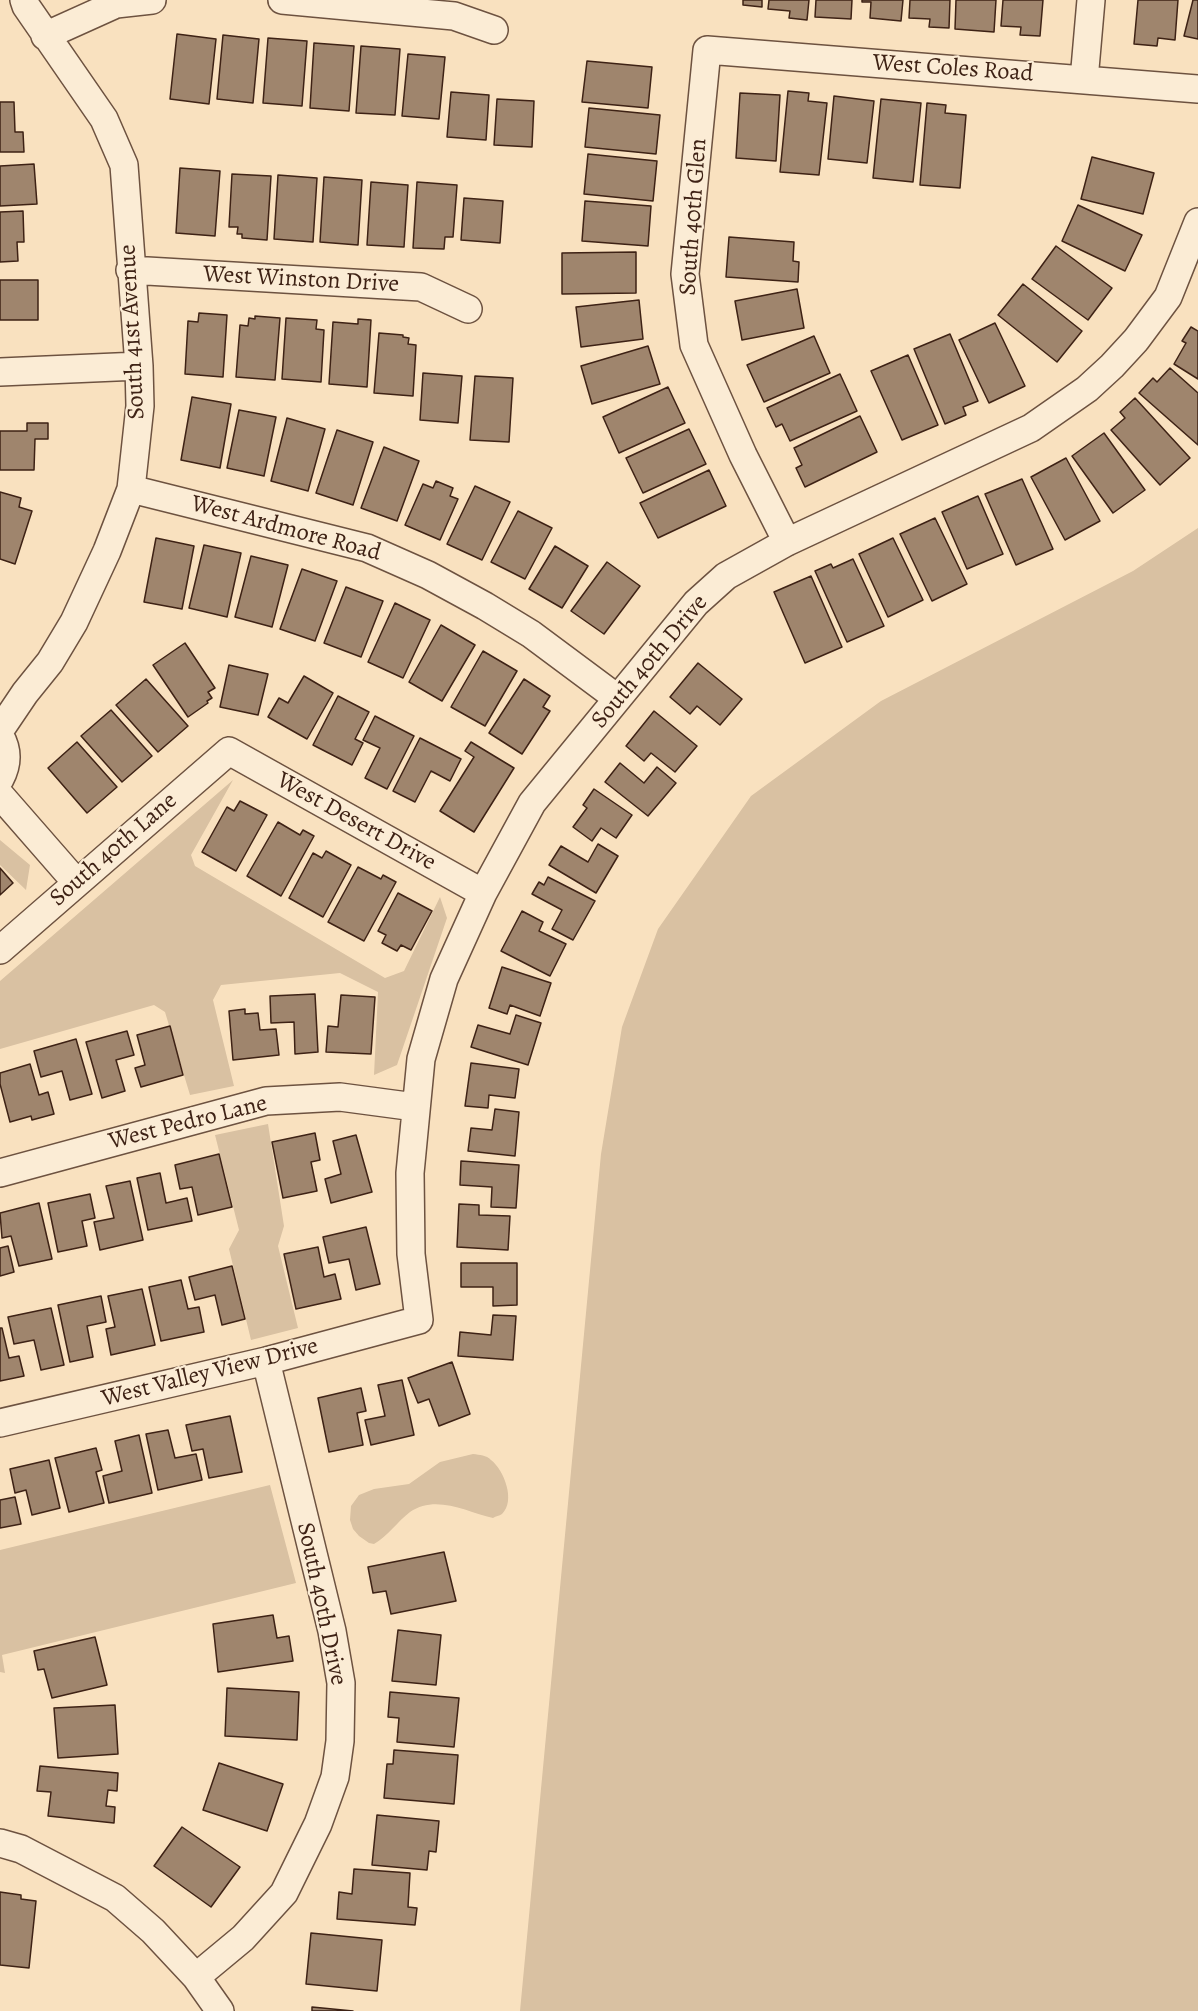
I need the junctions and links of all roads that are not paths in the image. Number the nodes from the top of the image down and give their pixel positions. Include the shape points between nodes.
1 (24, 0) edge
2 (152, 0) edge
3 (282, 0) edge
4 (1091, 0) edge
5 (494, 30) dead end
6 (45, 36) junction
7 (707, 50) joint
8 (1084, 80) junction
9 (1198, 89) edge
10 (1198, 222) edge
11 (130, 270) junction
12 (468, 309) dead end
13 (139, 366) junction
14 (0, 372) edge
15 (131, 489) junction
16 (787, 542) junction
17 (617, 698) junction
18 (0, 730) edge
19 (0, 736) edge
20 (229, 751) joint
21 (0, 778) edge
22 (0, 795) edge
23 (76, 882) junction
24 (483, 893) junction
25 (0, 950) edge
26 (415, 1107) junction
27 (0, 1173) edge
28 (419, 1320) joint
29 (266, 1361) junction
30 (0, 1423) edge
31 (0, 1843) edge
32 (196, 1977) junction
33 (220, 2011) edge

1 - 6 street, South 41st Avenue
2 - 6 street via 116,4
3 - 5 street via 454,16
4 - 8 street
6 - 11 street, South 41st Avenue via 104,119 124,165
7 - 8 street, West Coles Road
7 - 16 street, South 40th Glen via 685,274 688,309 694,345
8 - 9 street, West Coles Road
10 - 16 street, South 40th Drive via 1168,297 1136,340 1087,389 1031,428
11 - 12 street, West Winston Drive via 422,288
11 - 13 street, South 41st Avenue
13 - 14 street
13 - 15 street, South 41st Avenue via 140,405
15 - 17 street, West Ardmore Road via 367,548 428,574 531,634
15 - 18 street, South 41st Avenue via 74,622
16 - 17 street, South 40th Drive via 726,576 696,603
17 - 24 street, South 40th Drive via 532,803
19 - 21 street via 7,755
20 - 23 street, South 40th Lane
20 - 24 street, West Desert Drive
22 - 23 street
23 - 25 street, South 40th Lane
24 - 26 street, South 40th Drive via 444,979 422,1059
26 - 27 street, West Pedro Lane via 340,1097 266,1101
26 - 28 street, South 40th Drive via 410,1173 411,1254
28 - 29 street, West Valley View Drive
29 - 30 street, West Valley View Drive
29 - 32 street, South 40th Drive via 332,1631 341,1683 340,1741 335,1777 318,1824 284,1893 243,1938
31 - 32 street via 21,1849 115,1898
32 - 33 street

